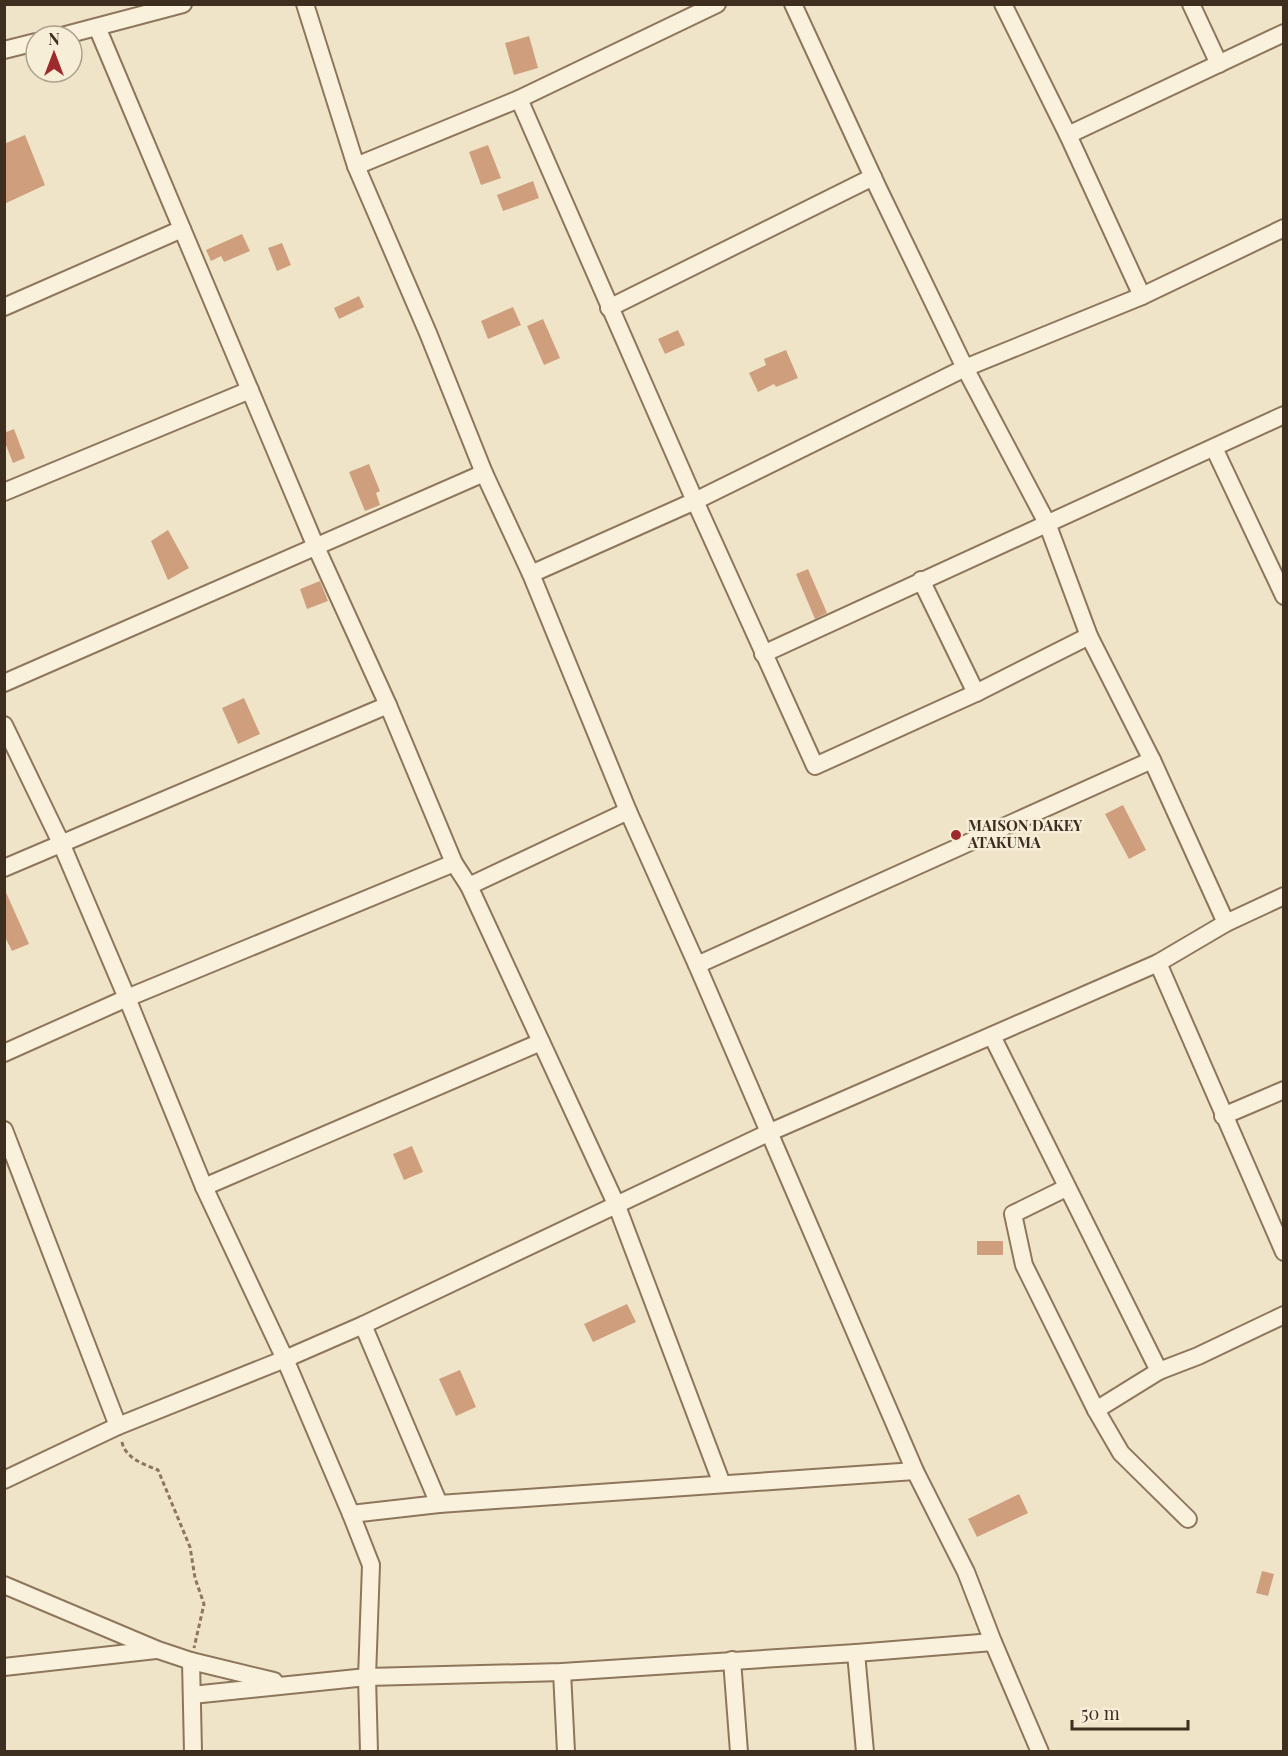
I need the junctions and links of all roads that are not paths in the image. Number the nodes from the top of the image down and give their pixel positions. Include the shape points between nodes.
1 (183, 4) edge
2 (305, 4) edge
3 (717, 4) edge
4 (793, 4) edge
5 (1003, 4) edge
6 (1191, 4) edge
7 (97, 27) junction
8 (84, 30) edge
9 (1284, 33) edge
10 (24, 45) edge
11 (4, 50) edge
12 (1219, 64) junction
13 (519, 99) junction
14 (1068, 135) junction
15 (356, 166) junction
16 (873, 177) junction
17 (1284, 228) edge
18 (182, 229) junction
19 (1142, 296) junction
20 (4, 307) edge
21 (609, 308) junction
22 (965, 368) junction
23 (250, 390) junction
24 (1284, 415) edge
25 (1215, 448) junction
26 (484, 473) junction
27 (4, 492) edge
28 (695, 501) junction
29 (1047, 523) junction
30 (316, 548) junction
31 (531, 574) junction
32 (921, 580) junction
33 (1284, 596) edge
34 (1089, 636) junction
35 (763, 654) junction
36 (4, 683) edge
37 (976, 693) junction
38 (388, 705) junction
39 (4, 724) edge
40 (1152, 760) junction
41 (627, 811) junction
42 (61, 843) junction
43 (454, 863) junction
44 (4, 868) edge
45 (469, 886) junction
46 (1284, 896) edge
47 (1227, 923) junction
48 (1158, 963) junction
49 (697, 965) junction
50 (127, 998) junction
51 (992, 1036) junction
52 (541, 1042) junction
53 (4, 1053) edge
54 (1284, 1089) edge
55 (1223, 1116) junction
56 (4, 1130) edge
57 (768, 1134) junction
58 (204, 1187) junction
59 (1066, 1188) junction
60 (616, 1206) junction
61 (1284, 1252) edge
62 (1284, 1315) edge
63 (363, 1325) junction
64 (285, 1359) junction
65 (1159, 1371) junction
66 (1096, 1410) junction
67 (118, 1426) junction
68 (915, 1471) junction
69 (4, 1480) edge
70 (722, 1484) junction
71 (439, 1504) junction
72 (351, 1514) junction
73 (1188, 1519) dead end
74 (4, 1586) edge
75 (993, 1642) junction
76 (158, 1650) junction
77 (856, 1653) junction
78 (191, 1660) junction
79 (732, 1660) junction
80 (4, 1667) edge
81 (562, 1672) junction
82 (368, 1677) junction
83 (292, 1685) junction
84 (192, 1695) junction
85 (193, 1752) edge
86 (369, 1752) edge
87 (566, 1752) edge
88 (739, 1752) edge
89 (865, 1752) edge
90 (1040, 1752) edge

1 - 7 street
2 - 15 street
3 - 13 street
4 - 16 street
5 - 14 street
6 - 12 street
7 - 8 street
7 - 18 street
9 - 12 street
10 - 11 street
12 - 14 street
13 - 15 street
13 - 21 street
14 - 19 street
15 - 26 street
16 - 21 street
16 - 22 street
17 - 19 street
18 - 20 street
18 - 23 street
19 - 22 street
21 - 28 street
22 - 28 street
22 - 29 street
23 - 27 street
23 - 30 street
24 - 25 street
25 - 29 street
25 - 33 street
26 - 30 street
26 - 31 street
28 - 31 street
28 - 35 street
29 - 32 street
29 - 34 street
30 - 36 street
30 - 38 street
31 - 41 street
32 - 35 street
32 - 37 street
34 - 37 street
34 - 40 street
35 - 37 street via 815,766
38 - 42 street
38 - 43 street
39 - 42 street
40 - 47 street
40 - 49 street
41 - 45 street
41 - 49 street
42 - 44 street
42 - 50 street
43 - 45 street
43 - 50 street
45 - 52 street
46 - 47 street
47 - 48 street
48 - 51 street
48 - 55 street
49 - 57 street
50 - 53 street
50 - 58 street
51 - 57 street
51 - 59 street
52 - 58 street
52 - 60 street
54 - 55 street
55 - 61 street
56 - 67 street
57 - 60 street
57 - 68 street
58 - 64 street
59 - 65 street
59 - 66 street via 1013,1214 1024,1265
60 - 63 street
60 - 70 street
62 - 65 street
63 - 64 street
63 - 71 street
64 - 67 street
64 - 72 street
65 - 66 street
66 - 73 street via 1121,1453
67 - 69 street
68 - 70 street
68 - 75 street via 966,1572
70 - 71 street
71 - 72 street
72 - 82 street via 371,1565
74 - 76 street
75 - 77 street
75 - 90 street
76 - 78 street
76 - 80 street
77 - 79 street
77 - 89 street
78 - 83 street
78 - 84 street
79 - 81 street
79 - 88 street
81 - 82 street
81 - 87 street
82 - 83 street
82 - 86 street
83 - 84 street
84 - 85 street

